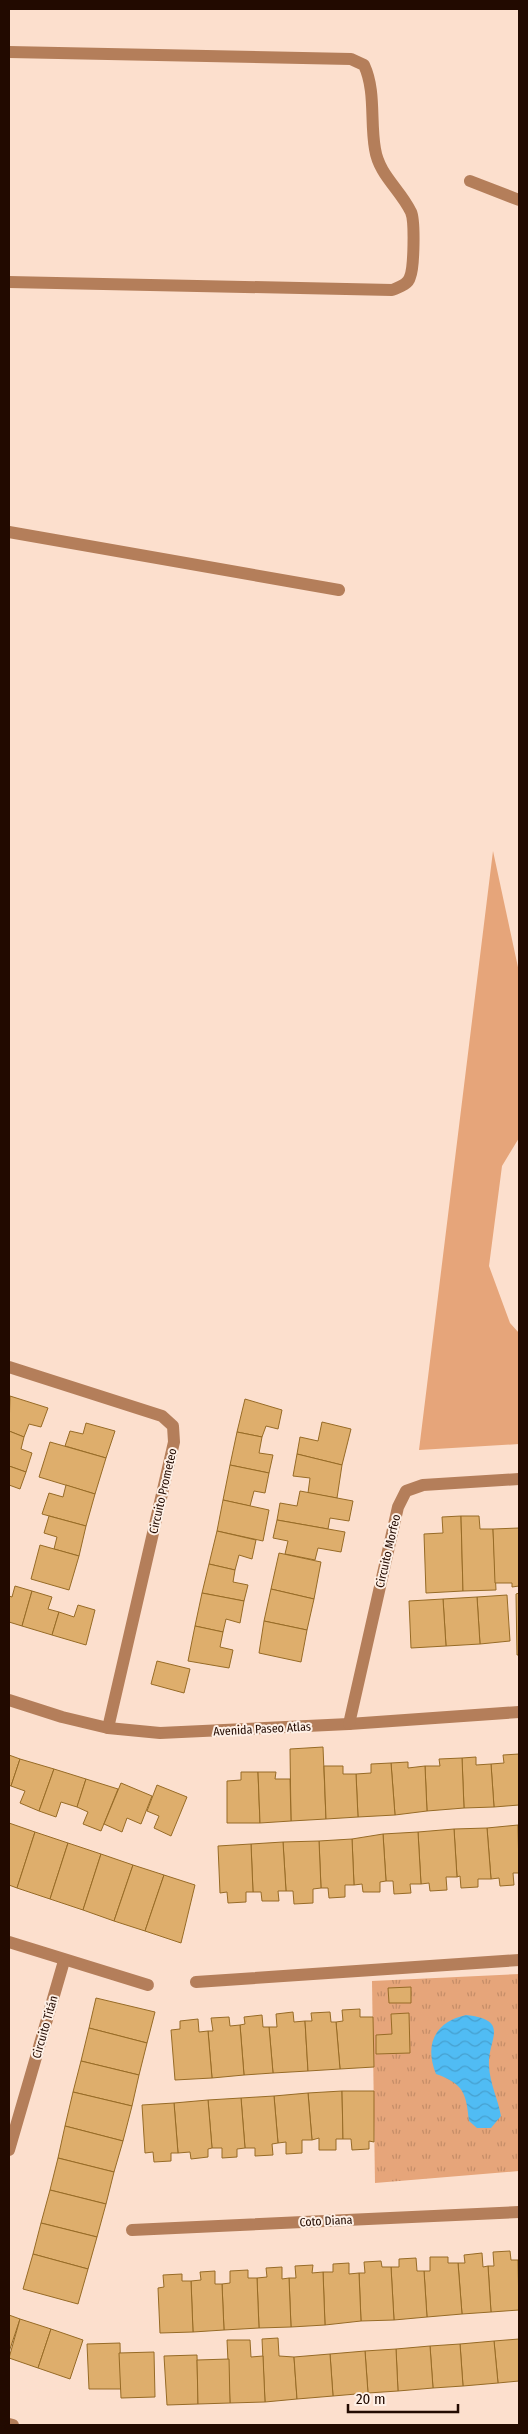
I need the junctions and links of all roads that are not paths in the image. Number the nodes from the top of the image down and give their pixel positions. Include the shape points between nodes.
1 (9, 52) edge
2 (470, 181) dead end
3 (519, 200) edge
4 (9, 282) edge
5 (9, 532) edge
6 (339, 590) dead end
7 (9, 1367) edge
8 (519, 1479) edge
9 (9, 1700) edge
10 (519, 1712) edge
11 (349, 1724) junction
12 (108, 1728) junction
13 (9, 1942) edge
14 (519, 1960) edge
15 (64, 1961) junction
16 (196, 1982) dead end
17 (148, 1985) dead end
18 (9, 2150) edge
19 (519, 2212) edge
20 (132, 2230) dead end
21 (9, 2424) edge
22 (13, 2425) edge

1 - 4 street via 351,60 364,65 370,78 375,150 381,169 411,213 414,228 410,278 404,286 392,290
2 - 3 street
5 - 6 street
7 - 12 street, Circuito Prometeo via 162,1416 173,1426 174,1442
8 - 11 street, Circuito Morfeo via 423,1485 406,1491 398,1507
9 - 12 street, Avenida Paseo Atlas
10 - 11 street, Avenida Paseo Atlas
11 - 12 street, Avenida Paseo Atlas via 160,1733
13 - 15 street
14 - 16 street
15 - 17 street
15 - 18 street, Circuito Titán
19 - 20 street, Coto Diana
21 - 22 street

